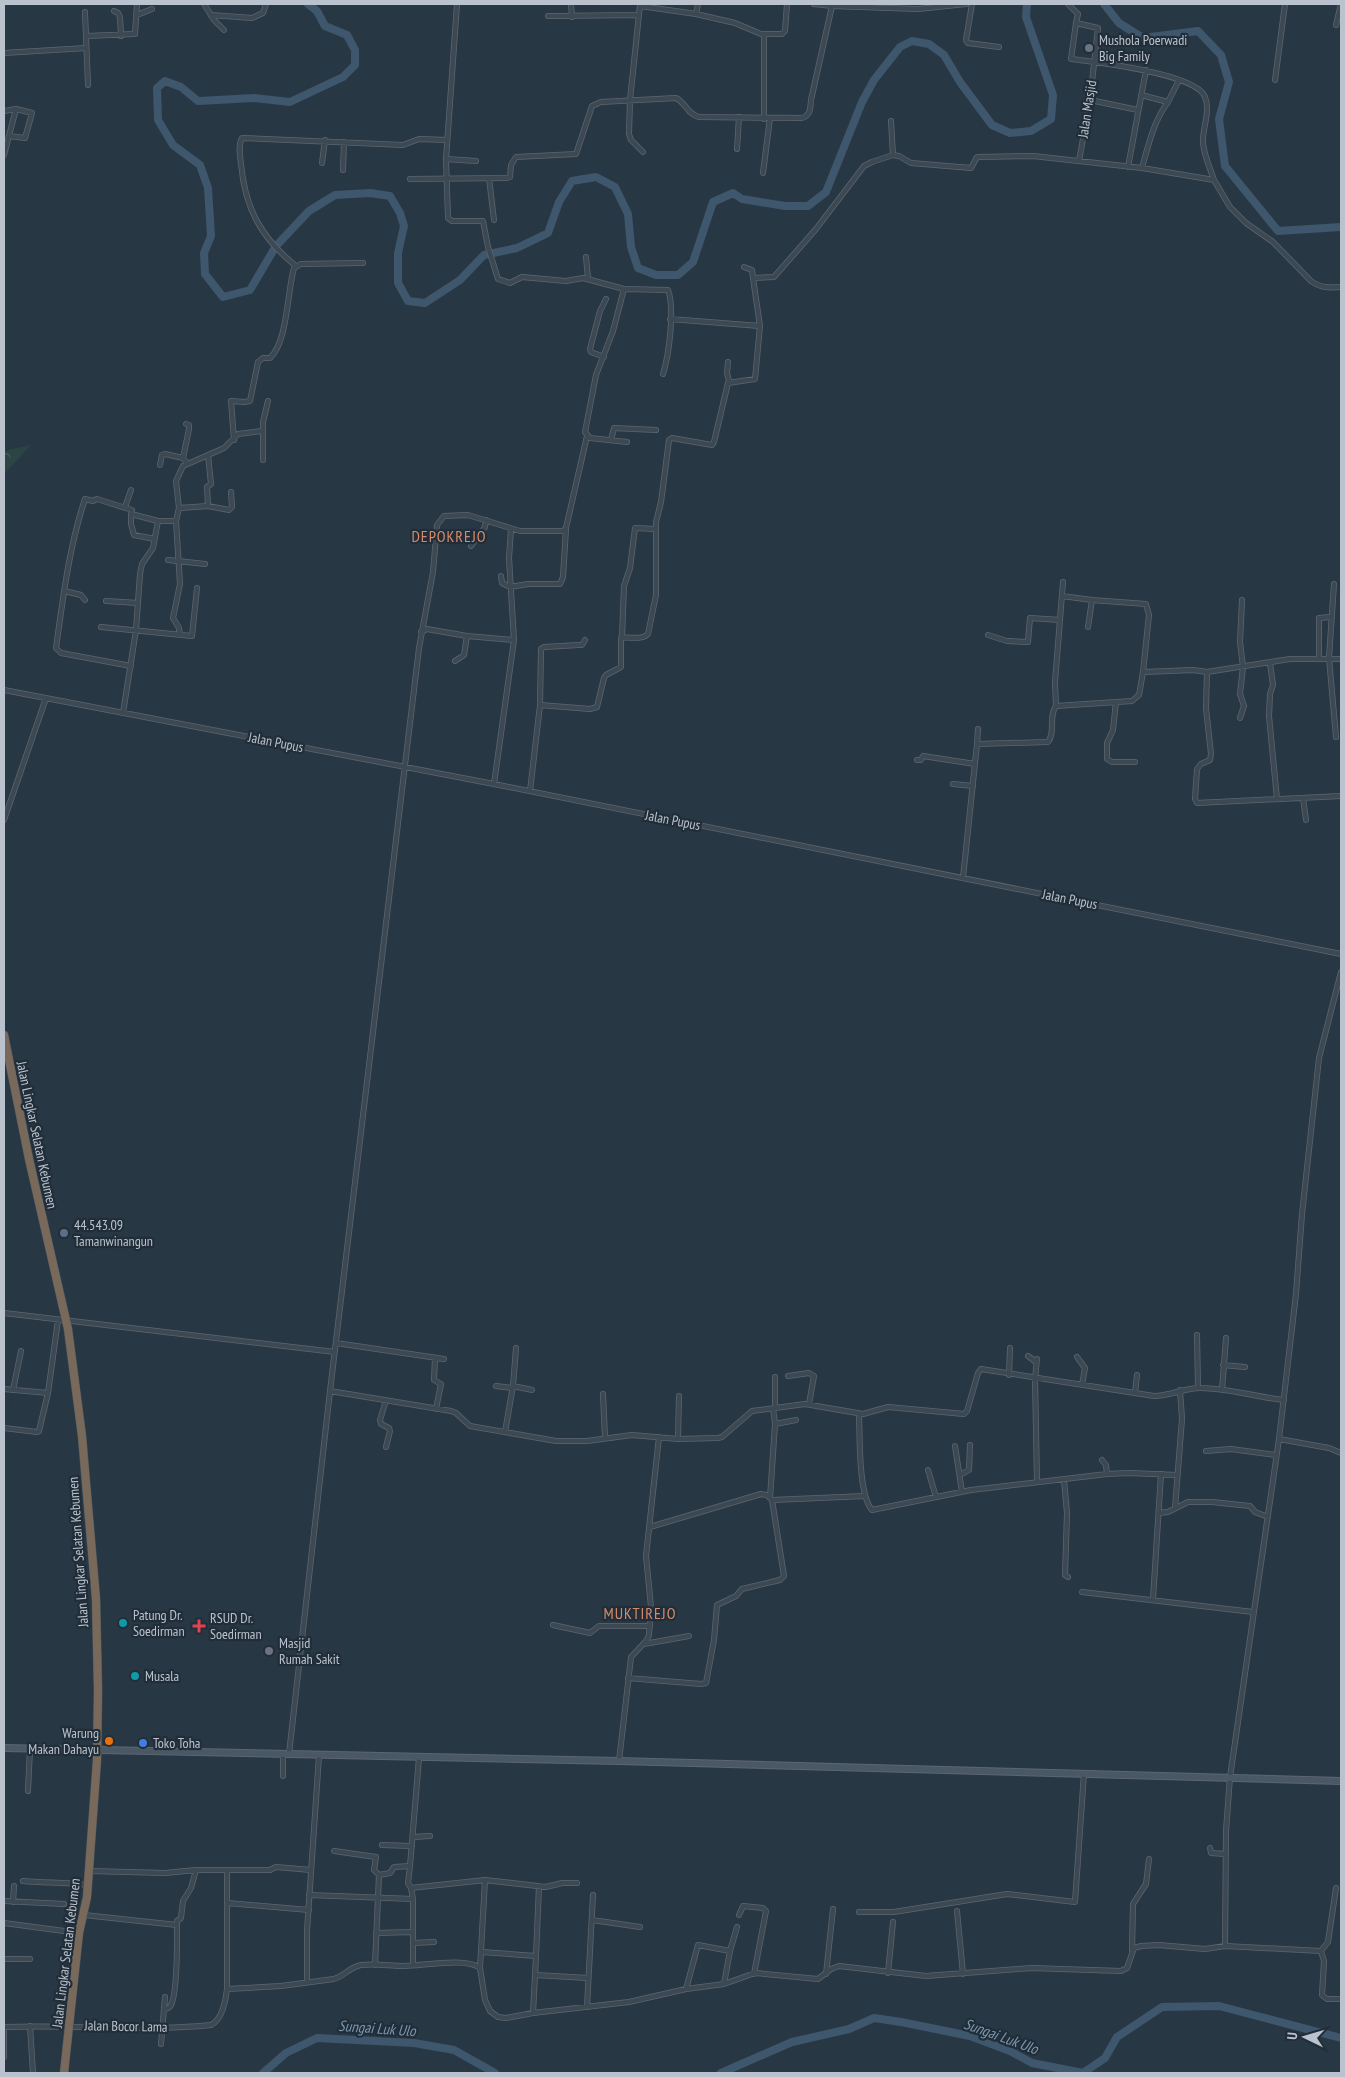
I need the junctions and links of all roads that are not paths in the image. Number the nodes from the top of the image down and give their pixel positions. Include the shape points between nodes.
1 (138, 4) edge
2 (204, 4) edge
3 (266, 4) edge
4 (458, 4) edge
5 (572, 4) edge
6 (698, 4) edge
7 (787, 4) edge
8 (814, 4) edge
9 (966, 4) edge
10 (972, 4) edge
11 (1069, 4) edge
12 (1285, 4) edge
13 (1341, 4) edge
14 (640, 5) edge
15 (832, 5) edge
16 (152, 9) dead end
17 (114, 11) dead end
18 (85, 12) dead end
19 (696, 14) junction
20 (137, 15) junction
21 (210, 15) junction
22 (639, 15) junction
23 (548, 16) dead end
24 (572, 17) junction
25 (1076, 23) junction
26 (1336, 25) dead end
27 (224, 30) dead end
28 (764, 34) junction
29 (86, 36) junction
30 (121, 36) junction
31 (999, 47) dead end
32 (86, 48) junction
33 (4, 53) edge
34 (1094, 63) junction
35 (1146, 70) junction
36 (1179, 80) junction
37 (1275, 80) dead end
38 (88, 84) dead end
39 (1142, 95) junction
40 (630, 100) junction
41 (1090, 100) junction
42 (1168, 102) junction
43 (16, 109) junction
44 (1138, 110) junction
45 (4, 111) edge
46 (740, 117) junction
47 (764, 118) junction
48 (770, 118) junction
49 (891, 120) dead end
50 (9, 136) junction
51 (325, 140) junction
52 (447, 140) junction
53 (344, 142) junction
54 (737, 149) dead end
55 (643, 152) dead end
56 (4, 154) edge
57 (892, 155) junction
58 (446, 159) junction
59 (476, 160) dead end
60 (1079, 160) junction
61 (322, 164) dead end
62 (1128, 167) junction
63 (1142, 168) junction
64 (343, 170) dead end
65 (763, 173) dead end
66 (489, 178) junction
67 (410, 179) dead end
68 (446, 180) junction
69 (1214, 180) junction
70 (494, 220) dead end
71 (586, 257) dead end
72 (363, 263) dead end
73 (296, 266) junction
74 (744, 267) dead end
75 (753, 278) junction
76 (590, 279) junction
77 (1341, 287) edge
78 (624, 289) junction
79 (606, 299) dead end
80 (670, 319) junction
81 (760, 326) junction
82 (604, 357) junction
83 (728, 362) dead end
84 (663, 374) dead end
85 (729, 381) junction
86 (268, 401) dead end
87 (186, 424) dead end
88 (656, 430) dead end
89 (262, 431) junction
90 (586, 436) junction
91 (234, 440) junction
92 (611, 440) junction
93 (627, 442) dead end
94 (208, 455) junction
95 (263, 460) dead end
96 (185, 461) junction
97 (160, 465) dead end
98 (131, 490) dead end
99 (231, 492) dead end
100 (208, 506) junction
101 (125, 507) junction
102 (179, 508) junction
103 (133, 511) junction
104 (486, 520) junction
105 (158, 521) junction
106 (176, 522) junction
107 (566, 528) junction
108 (511, 529) junction
109 (655, 529) junction
110 (155, 539) junction
111 (471, 546) dead end
112 (168, 560) dead end
113 (177, 561) junction
114 (205, 564) dead end
115 (500, 576) dead end
116 (1063, 582) dead end
117 (1334, 584) dead end
118 (510, 587) junction
119 (197, 588) dead end
120 (64, 592) junction
121 (1062, 596) junction
122 (85, 600) dead end
123 (1092, 600) junction
124 (1242, 600) dead end
125 (106, 601) dead end
126 (138, 603) junction
127 (1331, 617) junction
128 (1060, 620) junction
129 (101, 627) dead end
130 (1088, 627) dead end
131 (136, 630) junction
132 (421, 632) junction
133 (180, 635) junction
134 (988, 635) dead end
135 (466, 636) junction
136 (622, 637) junction
137 (514, 640) junction
138 (585, 640) dead end
139 (1319, 658) junction
140 (1329, 658) junction
141 (1341, 659) edge
142 (455, 661) dead end
143 (1270, 663) junction
144 (131, 666) junction
145 (1243, 667) junction
146 (1143, 672) junction
147 (1207, 672) junction
148 (4, 690) edge
149 (46, 698) junction
150 (1116, 702) junction
151 (540, 705) junction
152 (1056, 706) junction
153 (122, 713) junction
154 (1240, 718) dead end
155 (978, 729) dead end
156 (1336, 737) dead end
157 (978, 744) junction
158 (917, 760) dead end
159 (1135, 762) dead end
160 (975, 764) junction
161 (406, 767) junction
162 (494, 784) junction
163 (953, 784) dead end
164 (973, 786) junction
165 (530, 791) junction
166 (1341, 796) edge
167 (1277, 798) junction
168 (1303, 798) junction
169 (4, 820) edge
170 (1306, 820) dead end
171 (964, 878) junction
172 (1341, 954) edge
173 (1341, 972) edge
174 (4, 1035) edge
175 (4, 1314) edge
176 (62, 1321) junction
177 (1197, 1336) dead end
178 (1226, 1338) dead end
179 (336, 1343) junction
180 (516, 1348) dead end
181 (1010, 1348) dead end
182 (21, 1352) dead end
183 (335, 1352) junction
184 (1028, 1356) dead end
185 (1077, 1357) dead end
186 (435, 1358) junction
187 (444, 1359) dead end
188 (1223, 1365) junction
189 (1246, 1367) dead end
190 (1009, 1375) junction
191 (1137, 1375) dead end
192 (788, 1376) dead end
193 (774, 1377) dead end
194 (1035, 1378) junction
195 (1082, 1385) junction
196 (496, 1386) dead end
197 (513, 1387) junction
198 (4, 1388) edge
199 (1198, 1388) junction
200 (13, 1390) junction
201 (532, 1390) dead end
202 (1180, 1390) junction
203 (1222, 1390) junction
204 (330, 1391) junction
205 (48, 1393) junction
206 (1135, 1393) junction
207 (603, 1394) dead end
208 (679, 1396) dead end
209 (386, 1400) junction
210 (1284, 1400) junction
211 (809, 1404) junction
212 (774, 1408) junction
213 (436, 1409) junction
214 (859, 1414) junction
215 (796, 1420) dead end
216 (775, 1424) junction
217 (4, 1428) edge
218 (505, 1432) junction
219 (659, 1437) junction
220 (605, 1438) junction
221 (678, 1439) junction
222 (1279, 1439) junction
223 (970, 1445) dead end
224 (954, 1446) dead end
225 (386, 1447) dead end
226 (1206, 1451) dead end
227 (1341, 1453) edge
228 (1276, 1455) junction
229 (1102, 1460) dead end
230 (928, 1470) dead end
231 (1107, 1474) junction
232 (1161, 1474) junction
233 (960, 1475) junction
234 (1177, 1475) junction
235 (1064, 1480) junction
236 (1037, 1482) junction
237 (962, 1492) junction
238 (865, 1496) junction
239 (936, 1497) junction
240 (771, 1499) junction
241 (1175, 1508) junction
242 (1159, 1513) junction
243 (1268, 1517) junction
244 (650, 1527) junction
245 (1068, 1577) dead end
246 (1082, 1592) dead end
247 (1153, 1599) junction
248 (1253, 1612) junction
249 (553, 1625) dead end
250 (650, 1626) junction
251 (689, 1636) dead end
252 (643, 1644) junction
253 (628, 1678) junction
254 (4, 1748) edge
255 (30, 1748) junction
256 (97, 1750) junction
257 (286, 1754) junction
258 (319, 1756) junction
259 (419, 1758) junction
260 (619, 1761) junction
261 (1084, 1773) junction
262 (283, 1776) dead end
263 (1230, 1777) junction
264 (1341, 1780) edge
265 (28, 1791) dead end
266 (430, 1836) dead end
267 (413, 1837) junction
268 (382, 1845) dead end
269 (412, 1846) junction
270 (1210, 1848) dead end
271 (334, 1851) dead end
272 (1226, 1854) junction
273 (1148, 1859) dead end
274 (410, 1866) junction
275 (196, 1870) junction
276 (227, 1870) junction
277 (311, 1870) junction
278 (89, 1871) junction
279 (379, 1878) junction
280 (485, 1880) junction
281 (23, 1881) dead end
282 (577, 1883) dead end
283 (88, 1885) junction
284 (14, 1886) dead end
285 (539, 1886) junction
286 (411, 1888) junction
287 (1336, 1888) dead end
288 (309, 1895) junction
289 (593, 1895) dead end
290 (377, 1899) junction
291 (413, 1899) junction
292 (4, 1901) edge
293 (13, 1902) junction
294 (227, 1903) junction
295 (64, 1904) dead end
296 (833, 1909) dead end
297 (309, 1910) junction
298 (957, 1911) dead end
299 (859, 1912) dead end
300 (84, 1915) junction
301 (739, 1915) dead end
302 (592, 1920) junction
303 (893, 1922) dead end
304 (4, 1923) edge
305 (177, 1925) junction
306 (640, 1927) dead end
307 (736, 1927) dead end
308 (414, 1932) junction
309 (79, 1933) junction
310 (376, 1933) junction
311 (434, 1942) dead end
312 (414, 1943) junction
313 (1225, 1946) junction
314 (730, 1951) junction
315 (1132, 1951) junction
316 (1321, 1951) junction
317 (482, 1952) junction
318 (536, 1956) junction
319 (4, 1959) edge
320 (30, 1959) dead end
321 (413, 1964) junction
322 (375, 1965) junction
323 (480, 1968) junction
324 (888, 1973) junction
325 (754, 1974) junction
326 (826, 1974) junction
327 (963, 1974) junction
328 (535, 1975) junction
329 (588, 1978) junction
330 (307, 1982) junction
331 (724, 1984) junction
332 (227, 1989) junction
333 (686, 1989) junction
334 (165, 1997) dead end
335 (1341, 1999) edge
336 (587, 2007) junction
337 (165, 2009) junction
338 (533, 2013) junction
339 (69, 2025) junction
340 (30, 2026) junction
341 (164, 2027) junction
342 (4, 2029) edge
343 (162, 2044) dead end
344 (4, 2057) edge
345 (32, 2073) edge
346 (64, 2073) edge

1 - 20 street
2 - 21 street
3 - 21 street via 263,13 252,18
4 - 52 street
5 - 24 street
6 - 19 street
7 - 28 street via 785,33
8 - 15 street
9 - 15 street via 918,9
10 - 31 street via 968,43
11 - 25 street via 1078,14
12 - 37 street
13 - 26 street
14 - 19 street
14 - 22 street
15 - 48 street via 808,115 802,118
16 - 20 street
17 - 30 street via 120,17
18 - 29 street
19 - 28 street
20 - 30 street via 136,33
21 - 27 street
22 - 24 street
22 - 40 street
23 - 24 street
25 - 34 street, Jalan Masjid via 1098,28
25 - 34 street via 1071,59
28 - 47 street
29 - 30 street
29 - 32 street
32 - 33 street
32 - 38 street
34 - 35 street
34 - 41 street, Jalan Masjid
35 - 36 street
35 - 39 street
36 - 42 street
36 - 69 street via 1200,89 1205,96 1207,112 1203,142
39 - 42 street
39 - 44 street
40 - 46 street via 676,98 695,116
40 - 55 street via 631,140
40 - 66 street via 594,104 576,154 516,157 511,164 509,178
41 - 44 street
41 - 60 street, Jalan Masjid
42 - 63 street via 1154,129
43 - 45 street
43 - 50 street
43 - 50 street via 32,114 25,138
44 - 62 street
46 - 47 street
46 - 54 street
47 - 48 street
48 - 65 street
49 - 57 street
50 - 56 street
51 - 53 street
51 - 61 street
51 - 73 street via 241,139 241,163 251,210 270,242
52 - 53 street via 419,139 402,145
52 - 58 street
53 - 64 street
57 - 60 street via 911,163 971,168 980,156
57 - 75 street via 864,166 774,277
58 - 59 street
58 - 68 street
60 - 62 street
62 - 63 street
63 - 69 street
66 - 68 street
66 - 70 street
67 - 68 street
68 - 76 street via 448,218 452,221 483,221 498,279 510,283 525,277 566,281
69 - 77 street via 1240,217 1274,242 1311,281 1328,288
71 - 76 street
72 - 73 street
73 - 91 street via 276,351 270,358 262,358 258,362 250,401 231,401
74 - 75 street via 752,270
75 - 81 street
76 - 78 street
78 - 80 street via 668,290
78 - 82 street
79 - 82 street via 590,349
80 - 81 street
80 - 84 street via 670,347
81 - 85 street via 755,380
82 - 90 street via 588,408
83 - 85 street
85 - 109 street via 713,444 669,440
86 - 89 street
87 - 96 street via 189,429
88 - 92 street via 614,428
89 - 91 street via 238,434
89 - 95 street
90 - 92 street
90 - 107 street
91 - 94 street
92 - 93 street
94 - 96 street
94 - 100 street via 211,484 207,487
96 - 97 street via 163,454
96 - 102 street via 176,481
98 - 101 street
99 - 100 street via 232,509
100 - 102 street
101 - 103 street
101 - 120 street via 85,499
102 - 106 street
103 - 105 street
103 - 110 street via 130,524 134,535
104 - 108 street
104 - 111 street via 485,527
104 - 132 street via 462,514 440,519
105 - 106 street
105 - 110 street
106 - 113 street
107 - 108 street via 541,532
107 - 118 street via 560,584
108 - 118 street
109 - 136 street via 635,528 630,568 624,586
109 - 136 street via 656,596 648,634 638,638
110 - 126 street via 152,551 141,568
112 - 113 street
113 - 114 street
113 - 133 street via 180,584 173,618 180,628
115 - 118 street via 502,583
116 - 121 street
117 - 127 street
118 - 137 street
119 - 133 street via 193,635
120 - 122 street via 81,595
120 - 144 street via 56,650
121 - 123 street
121 - 128 street
123 - 130 street
123 - 146 street via 1146,604
124 - 145 street via 1240,642
125 - 126 street
126 - 131 street
127 - 139 street via 1319,618
127 - 140 street
128 - 134 street via 1030,618 1028,642 1007,641
128 - 152 street
129 - 131 street
131 - 133 street
131 - 144 street
132 - 135 street via 428,629
132 - 161 street
135 - 137 street
135 - 142 street via 464,655
136 - 151 street via 621,667 604,678 597,707
137 - 162 street
138 - 151 street via 582,645 542,647
139 - 140 street
139 - 143 street
140 - 141 street
140 - 156 street
143 - 145 street
143 - 167 street via 1273,685 1269,716
144 - 153 street
145 - 147 street
145 - 154 street via 1240,694 1244,706
146 - 147 street
146 - 150 street via 1139,695 1132,701
147 - 167 street via 1206,708 1211,757 1196,769 1195,797 1199,804
148 - 149 street, Jalan Pupus
149 - 153 street, Jalan Pupus
149 - 169 street
150 - 152 street
150 - 159 street via 1107,759
151 - 165 street
152 - 157 street via 1052,712 1048,742
153 - 161 street, Jalan Pupus
155 - 157 street
157 - 160 street
158 - 160 street via 923,756
160 - 164 street
161 - 162 street, Jalan Pupus
161 - 179 street
162 - 165 street, Jalan Pupus
163 - 164 street
164 - 171 street
165 - 171 street, Jalan Pupus
166 - 168 street
167 - 168 street
168 - 170 street
171 - 172 street, Jalan Pupus
173 - 210 street via 1319,1058
174 - 176 highway, Jalan Lingkar Selatan Kebumen
175 - 176 street
176 - 183 street
176 - 205 street
176 - 256 highway, Jalan Lingkar Selatan Kebumen via 82,1436 96,1599
177 - 199 street
178 - 188 street
179 - 183 street
179 - 186 street
180 - 197 street
181 - 190 street
182 - 200 street
183 - 204 street
184 - 194 street via 1037,1361
185 - 195 street via 1086,1368
186 - 187 street
186 - 213 street via 434,1380 441,1384
188 - 189 street
188 - 203 street
190 - 194 street
190 - 214 street via 980,1369 964,1414 888,1407
191 - 206 street
192 - 211 street via 809,1373 814,1376
193 - 212 street
194 - 195 street
194 - 236 street
195 - 206 street
196 - 197 street
197 - 201 street
197 - 218 street
198 - 200 street
199 - 202 street
199 - 203 street
200 - 205 street
202 - 206 street via 1161,1396
202 - 234 street via 1182,1419
203 - 210 street
204 - 209 street
204 - 257 street
205 - 217 street via 38,1432
207 - 220 street
208 - 221 street
209 - 213 street
209 - 225 street via 380,1420 390,1431
210 - 222 street
211 - 212 street
211 - 214 street
212 - 216 street
212 - 221 street via 752,1411 722,1437
213 - 218 street via 456,1413 468,1426
214 - 238 street
215 - 216 street
216 - 240 street
218 - 220 street via 563,1441
219 - 220 street
219 - 221 street
219 - 244 street
222 - 227 street
222 - 228 street
223 - 233 street via 969,1470
224 - 233 street
226 - 228 street via 1231,1449
228 - 243 street
229 - 231 street
230 - 239 street
231 - 232 street
231 - 235 street
232 - 234 street
232 - 242 street
233 - 237 street
234 - 241 street
235 - 236 street
235 - 245 street
236 - 237 street
237 - 239 street
238 - 239 street via 872,1510
238 - 240 street
240 - 244 street via 761,1494
240 - 253 street via 784,1576 780,1580 742,1589 736,1596 718,1604 707,1682
241 - 242 street
241 - 243 street via 1188,1502 1223,1503 1250,1506 1255,1512
242 - 247 street
243 - 248 street
244 - 250 street via 646,1556
246 - 247 street
247 - 248 street
248 - 263 street
249 - 250 street via 590,1633 599,1626
250 - 252 street
251 - 252 street
252 - 253 street via 632,1655
253 - 260 street
254 - 255 main road
255 - 256 main road
255 - 265 street
256 - 257 main road
256 - 278 highway, Jalan Lingkar Selatan Kebumen
257 - 258 main road
257 - 262 street
258 - 259 main road
258 - 277 street
259 - 260 main road
259 - 267 street
260 - 261 main road
261 - 263 main road
261 - 299 street via 1074,1902 1007,1894 894,1912
263 - 264 main road
263 - 272 street
266 - 267 street
267 - 269 street
268 - 269 street
269 - 274 street
270 - 272 street via 1211,1853
271 - 279 street via 375,1856 374,1870
272 - 313 street
273 - 315 street via 1146,1884 1133,1904
274 - 279 street via 394,1867 390,1874
274 - 286 street via 408,1883
275 - 276 street
275 - 278 street via 165,1873
275 - 305 street
276 - 277 street via 270,1870 276,1867
276 - 294 street
277 - 288 street
278 - 283 highway, Jalan Lingkar Selatan Kebumen
279 - 290 street
280 - 285 street
280 - 286 street
280 - 317 street
281 - 283 street
282 - 285 street
283 - 300 highway, Jalan Lingkar Selatan Kebumen
284 - 293 street
285 - 318 street
286 - 291 street
287 - 316 street via 1328,1942
288 - 290 street
288 - 297 street
289 - 302 street
290 - 291 street
290 - 310 street
291 - 308 street
292 - 293 street
293 - 295 street
294 - 297 street
294 - 332 street
296 - 326 street
297 - 330 street
298 - 327 street
300 - 305 street
300 - 309 highway, Jalan Lingkar Selatan Kebumen
301 - 325 street via 742,1906 766,1911
302 - 306 street
302 - 329 street
303 - 324 street
304 - 309 street
305 - 337 street via 172,2002
307 - 314 street
308 - 310 street
308 - 312 street
309 - 339 highway, Jalan Lingkar Selatan Kebumen
310 - 322 street
311 - 312 street
312 - 321 street
313 - 315 street via 1206,1949 1140,1946
313 - 316 street
314 - 331 street
314 - 333 street via 698,1945
315 - 327 street via 1127,1968 1122,1971 1031,1968
316 - 335 street via 1324,1961 1322,1994 1327,1999
317 - 318 street
317 - 323 street
318 - 328 street
319 - 320 street
321 - 322 street
321 - 323 street via 460,1963
322 - 330 street via 353,1968 341,1977
323 - 338 street via 490,2011 506,2018
324 - 326 street via 839,1966
324 - 327 street
325 - 326 street via 818,1979
325 - 331 street
328 - 329 street
328 - 338 street
329 - 336 street
330 - 332 street
331 - 333 street
332 - 341 street, Jalan Bocor Lama via 226,2002 215,2023
333 - 336 street via 629,2002
334 - 337 street
336 - 338 street
337 - 341 street
339 - 340 street, Jalan Bocor Lama
339 - 341 street, Jalan Bocor Lama
339 - 346 highway, Jalan Lingkar Selatan Kebumen
340 - 342 street, Jalan Bocor Lama
340 - 345 street
341 - 343 street
342 - 344 street

